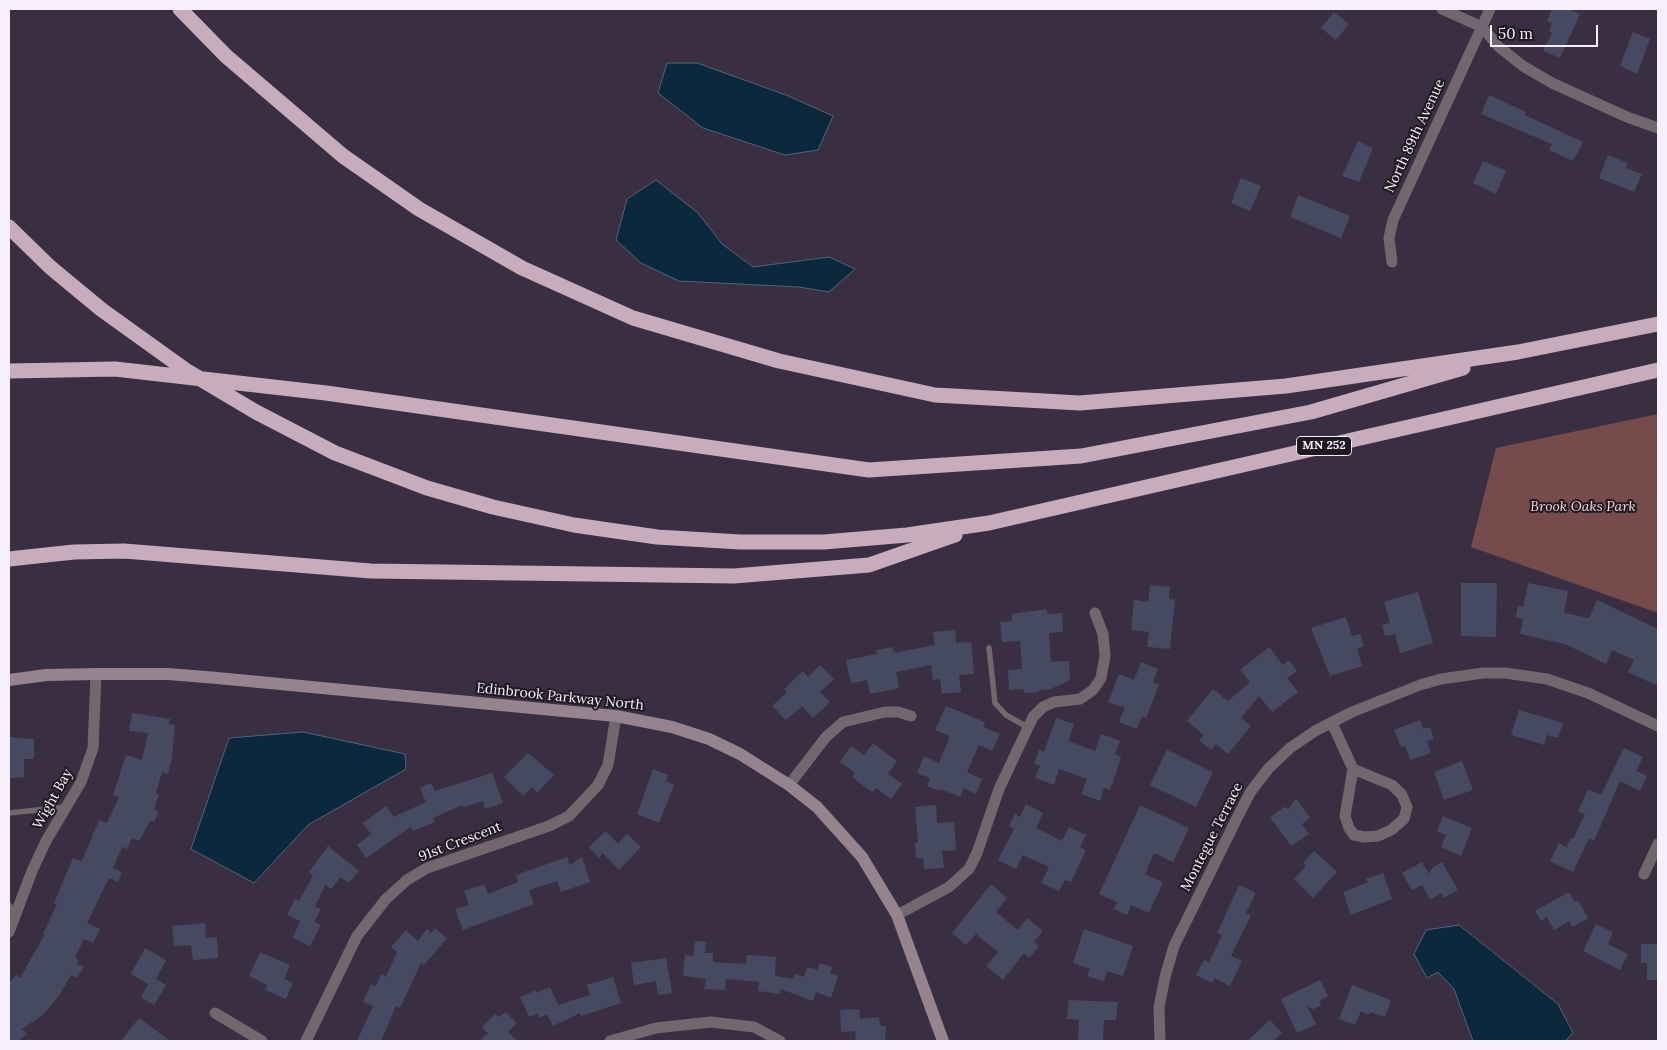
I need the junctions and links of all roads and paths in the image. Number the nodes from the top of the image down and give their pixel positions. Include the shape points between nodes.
1 (180, 9) edge
2 (1442, 9) edge
3 (1490, 9) edge
4 (1482, 27) junction
5 (1658, 128) edge
6 (9, 227) edge
7 (1392, 262) dead end
8 (1658, 324) edge
9 (1518, 352) junction
10 (1658, 370) edge
11 (9, 371) edge
12 (989, 523) junction
13 (9, 559) edge
14 (1095, 613) dead end
15 (989, 648) dead end
16 (96, 674) junction
17 (9, 680) edge
18 (616, 716) junction
19 (910, 716) dead end
20 (1332, 723) junction
21 (1658, 726) edge
22 (1029, 728) junction
23 (1353, 769) junction
24 (789, 784) junction
25 (67, 807) junction
26 (9, 813) edge
27 (1658, 844) edge
28 (1644, 874) dead end
29 (9, 905) edge
30 (16, 915) junction
31 (897, 915) junction
32 (9, 932) edge
33 (215, 1013) dead end
34 (262, 1041) edge
35 (306, 1041) edge
36 (610, 1041) edge
37 (780, 1041) edge
38 (943, 1041) edge
39 (1160, 1041) edge

1 - 9 highway via 226,56 343,156 419,209 522,268 633,318 779,362 935,394 1080,403 1286,386
2 - 4 street
3 - 4 street, North 89th Avenue
4 - 5 street via 1499,47 1552,83
4 - 7 street, North 89th Avenue via 1393,220 1389,238
6 - 12 highway via 50,267 102,310 187,371 335,453 428,488 574,525 657,537 740,542 842,540 907,535
8 - 9 highway
9 - 11 highway via 1311,412 1081,456 869,470 326,393 154,373 115,369
10 - 12 highway, MN 252
12 - 13 highway via 869,565 734,576 371,571 124,551
14 - 22 street via 1105,656 1101,678 1093,690 1080,699 1054,702 1043,707
15 - 22 lane via 995,703 1006,715
16 - 17 street, Edinbrook Parkway North
16 - 18 street, Edinbrook Parkway North via 168,674
16 - 25 street, Wight Bay via 92,748 81,782
18 - 24 street, Edinbrook Parkway North via 672,727 708,739
18 - 35 street, 91st Crescent via 608,765 593,792 569,816 549,826 427,868 386,899 357,936
19 - 24 street via 886,712 843,722 826,737
20 - 21 street, Montegue Terrace via 1441,678 1505,673 1547,679
20 - 23 street
20 - 39 street, Montegue Terrace via 1290,748 1251,792 1174,946 1159,1007
22 - 31 street via 999,789 978,854 969,869 949,887
23 - 23 street via 1392,785 1402,795 1407,807 1404,819 1391,830 1378,836 1364,837 1354,835 1348,828 1345,816
24 - 31 street, Edinbrook Parkway North via 823,813 862,857
25 - 26 lane
25 - 30 street, Wight Bay via 32,870
27 - 28 street
29 - 30 lane
30 - 32 street, Wight Bay
31 - 38 street, Edinbrook Parkway North
33 - 34 street
36 - 37 street via 656,1028 711,1022 754,1027

